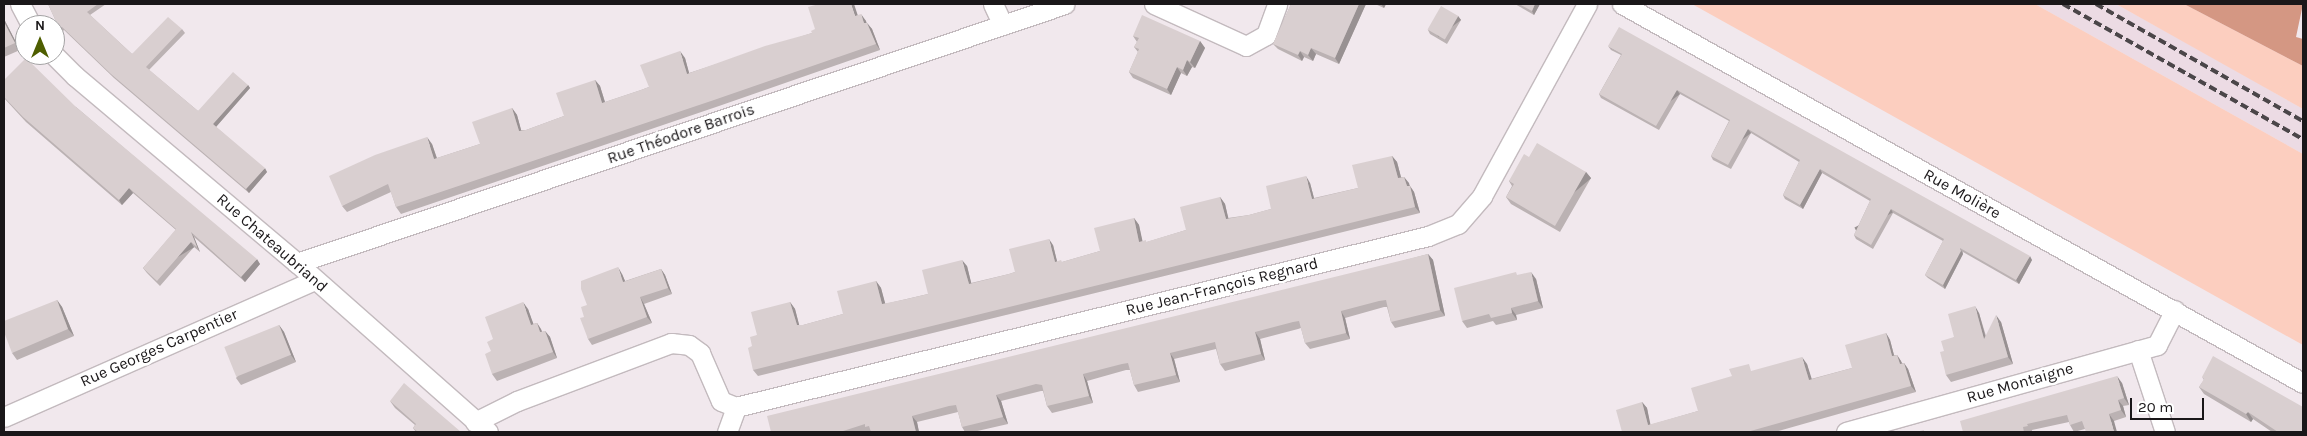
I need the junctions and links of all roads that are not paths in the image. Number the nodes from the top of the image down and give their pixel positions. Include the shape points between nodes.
1 (993, 4) edge
2 (1065, 4) edge
3 (1154, 4) edge
4 (1277, 4) edge
5 (1587, 4) edge
6 (1622, 4) edge
7 (1003, 25) junction
8 (64, 65) edge
9 (297, 263) junction
10 (314, 280) junction
11 (2175, 310) junction
12 (2138, 350) junction
13 (2303, 382) edge
14 (736, 407) junction
15 (4, 417) edge
16 (481, 427) edge
17 (727, 432) edge
18 (1846, 432) edge
19 (2165, 432) edge

1 - 7 street
2 - 7 street, Rue Théodore Barrois
3 - 4 street via 1246,46 1266,35
5 - 14 street, Rue Jean-François Regnard via 1482,196 1458,224 1428,236
6 - 11 street, Rue Molière
7 - 9 street, Rue Théodore Barrois
8 - 9 street, Rue Chateaubriand
9 - 10 street, Rue Chateaubriand
10 - 15 street, Rue Georges Carpentier
10 - 16 street, Rue Chateaubriand
11 - 12 street, Rue Montaigne via 2157,345
11 - 13 street, Rue Molière
12 - 18 street, Rue Montaigne
12 - 19 street
14 - 16 street via 720,401 700,353 689,345 671,343 517,401
14 - 17 street

